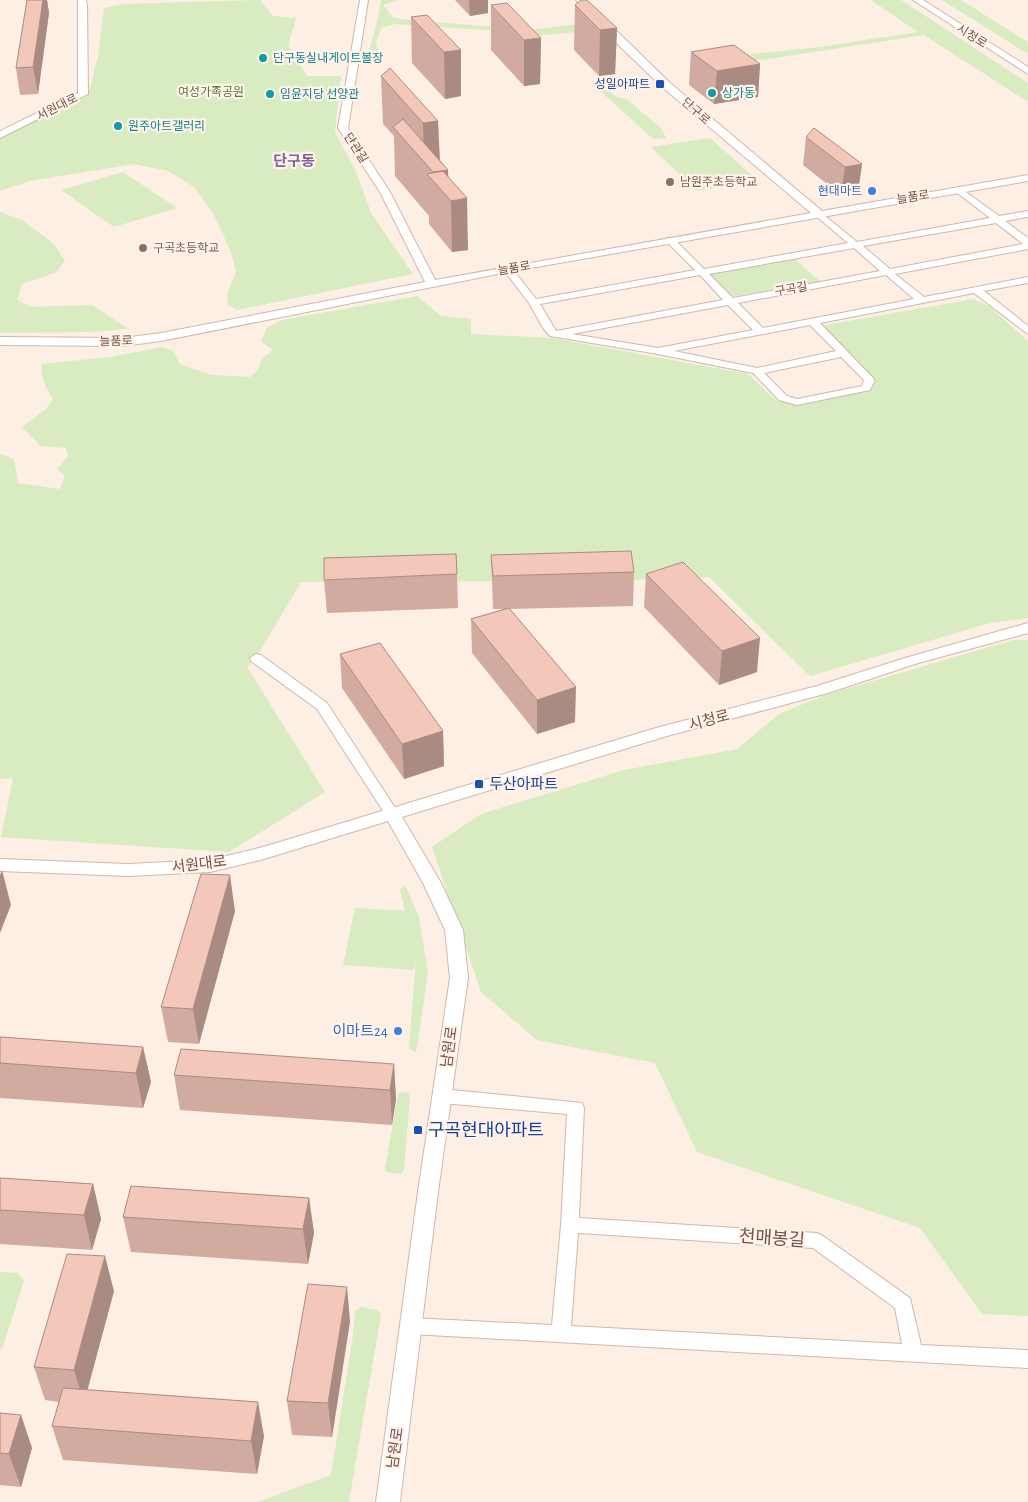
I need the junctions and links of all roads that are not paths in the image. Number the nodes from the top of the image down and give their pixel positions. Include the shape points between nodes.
1 (82, 0) edge
2 (364, 0) edge
3 (580, 0) edge
4 (917, 0) edge
5 (931, 0) edge
6 (1028, 62) edge
7 (1028, 71) edge
8 (0, 135) edge
9 (1028, 178) edge
10 (959, 190) junction
11 (819, 214) junction
12 (1028, 214) edge
13 (997, 219) junction
14 (670, 240) junction
15 (855, 244) junction
16 (1028, 244) edge
17 (508, 269) junction
18 (701, 272) junction
19 (888, 272) junction
20 (1028, 280) edge
21 (431, 283) junction
22 (976, 290) junction
23 (729, 300) junction
24 (921, 300) junction
25 (534, 302) junction
26 (1028, 318) edge
27 (1015, 320) junction
28 (812, 321) junction
29 (760, 331) junction
30 (1028, 331) edge
31 (554, 334) junction
32 (0, 341) edge
33 (658, 351) junction
34 (843, 354) junction
35 (758, 371) junction
36 (1028, 628) edge
37 (256, 658) dead end
38 (392, 814) junction
39 (0, 865) edge
40 (442, 1096) junction
41 (570, 1224) junction
42 (412, 1326) junction
43 (561, 1333) junction
44 (913, 1353) junction
45 (1028, 1358) edge
46 (388, 1502) edge

1 - 8 street, 서원대로 via 83,94
2 - 21 street, 단관길 via 343,128 385,192
3 - 11 street, 단구로 via 608,31 716,129
4 - 7 street, 시청로
5 - 6 street, 시청로
9 - 10 street, 늘품로
10 - 11 street, 늘품로
10 - 13 street, 구곡길
11 - 14 street, 늘품로
11 - 15 street
12 - 13 street
13 - 15 street
13 - 16 street, 구곡길
14 - 17 street, 늘품로
14 - 18 street
15 - 18 street
15 - 19 street
16 - 19 street, 구곡길
17 - 21 street, 늘품로
17 - 25 street
18 - 23 street
18 - 25 street
19 - 23 street, 구곡길
19 - 24 street
20 - 22 street
21 - 32 street, 늘품로 via 161,337 123,342
22 - 24 street
22 - 27 street
23 - 29 street
23 - 31 street, 구곡길
24 - 28 street
25 - 31 street
26 - 27 street
27 - 30 street
28 - 29 street
28 - 34 street
29 - 33 street
31 - 33 street
33 - 35 street
34 - 35 street
34 - 35 street via 870,380 866,388 797,402 783,398
36 - 38 street, 시청로 via 822,690 662,732
37 - 38 street, 남원로 via 322,706
38 - 39 street, 서원대로 via 210,866 128,870
38 - 40 street, 남원로 via 432,883 454,930 459,978
40 - 41 street via 576,1108
40 - 42 street, 남원로
41 - 43 street
41 - 44 street, 천매봉길 via 817,1241 903,1304
42 - 43 street
42 - 46 street, 남원로
43 - 44 street
44 - 45 street

